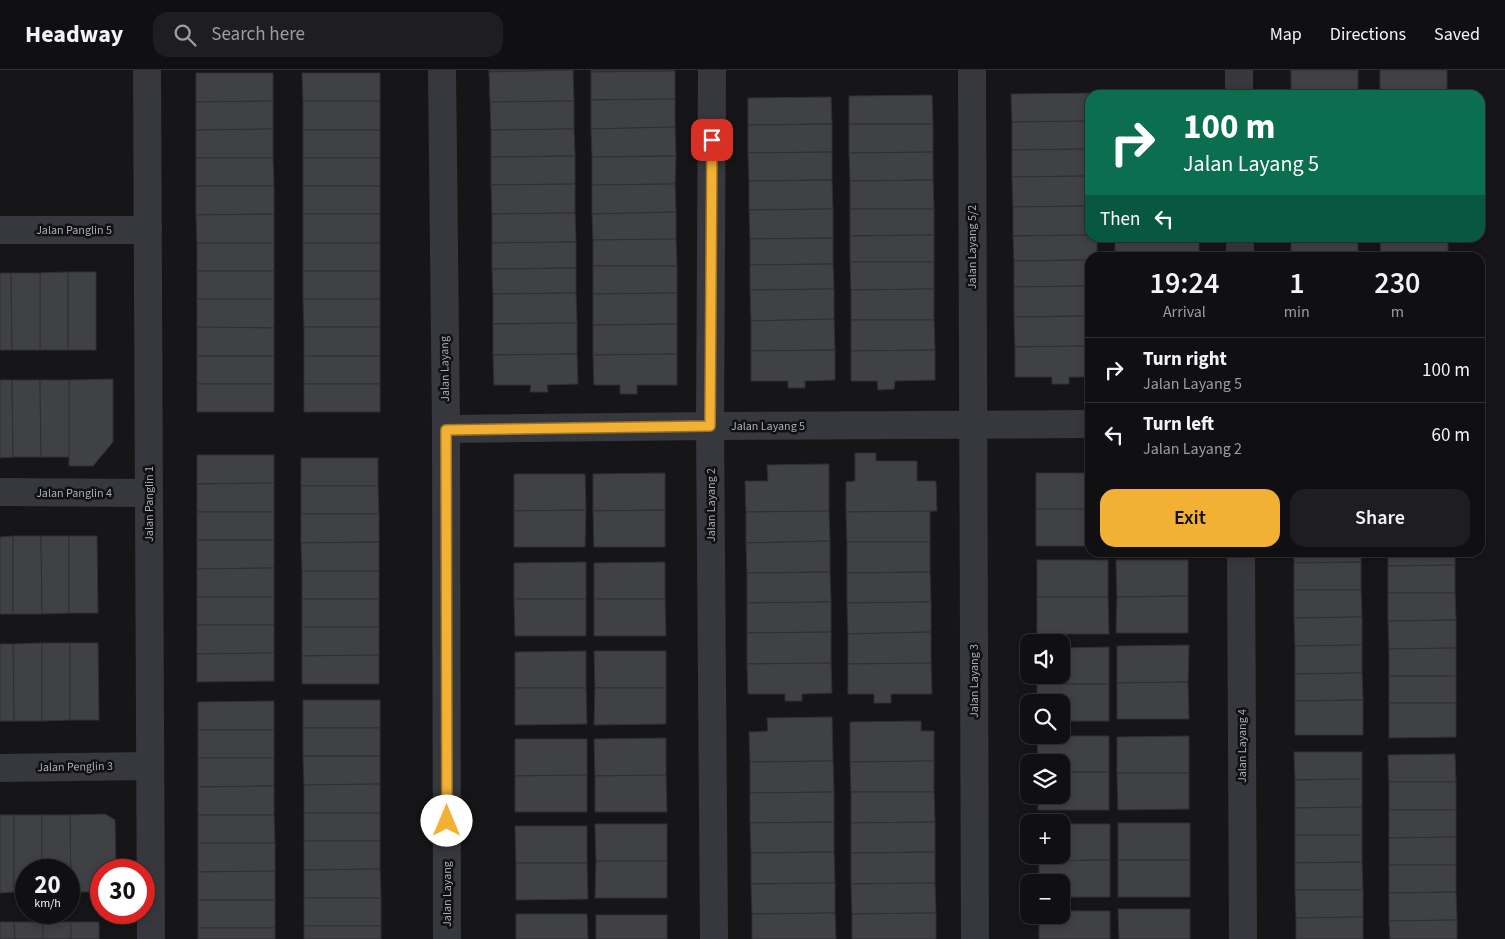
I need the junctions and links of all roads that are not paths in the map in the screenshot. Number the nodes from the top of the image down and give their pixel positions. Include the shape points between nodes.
1 (147, 70) edge
2 (442, 70) edge
3 (712, 70) edge
4 (972, 70) edge
5 (1239, 70) edge
6 (1239, 90) edge
7 (0, 230) edge
8 (148, 230) junction
9 (973, 424) junction
10 (1085, 424) edge
11 (710, 426) junction
12 (446, 430) junction
13 (0, 492) edge
14 (148, 493) junction
15 (1241, 557) edge
16 (150, 766) junction
17 (0, 768) edge
18 (152, 939) edge
19 (447, 939) edge
20 (714, 939) edge
21 (976, 939) edge
22 (1243, 939) edge

1 - 8 street, Jalan Panglin 1
2 - 12 street, Jalan Layang
3 - 11 street, Jalan Layang 2
4 - 9 street, Jalan Layang 5/2
5 - 6 street
7 - 8 street, Jalan Panglin 5
8 - 14 street, Jalan Panglin 1
9 - 10 street, Jalan Layang 5
9 - 11 street, Jalan Layang 5
9 - 21 street, Jalan Layang 3
11 - 12 street, Jalan Layang 5
11 - 20 street, Jalan Layang 2
12 - 19 street, Jalan Layang
13 - 14 street, Jalan Panglin 4
14 - 16 street, Jalan Panglin 1
15 - 22 street, Jalan Layang 4
16 - 17 street, Jalan Penglin 3
16 - 18 street, Jalan Panglin 1

